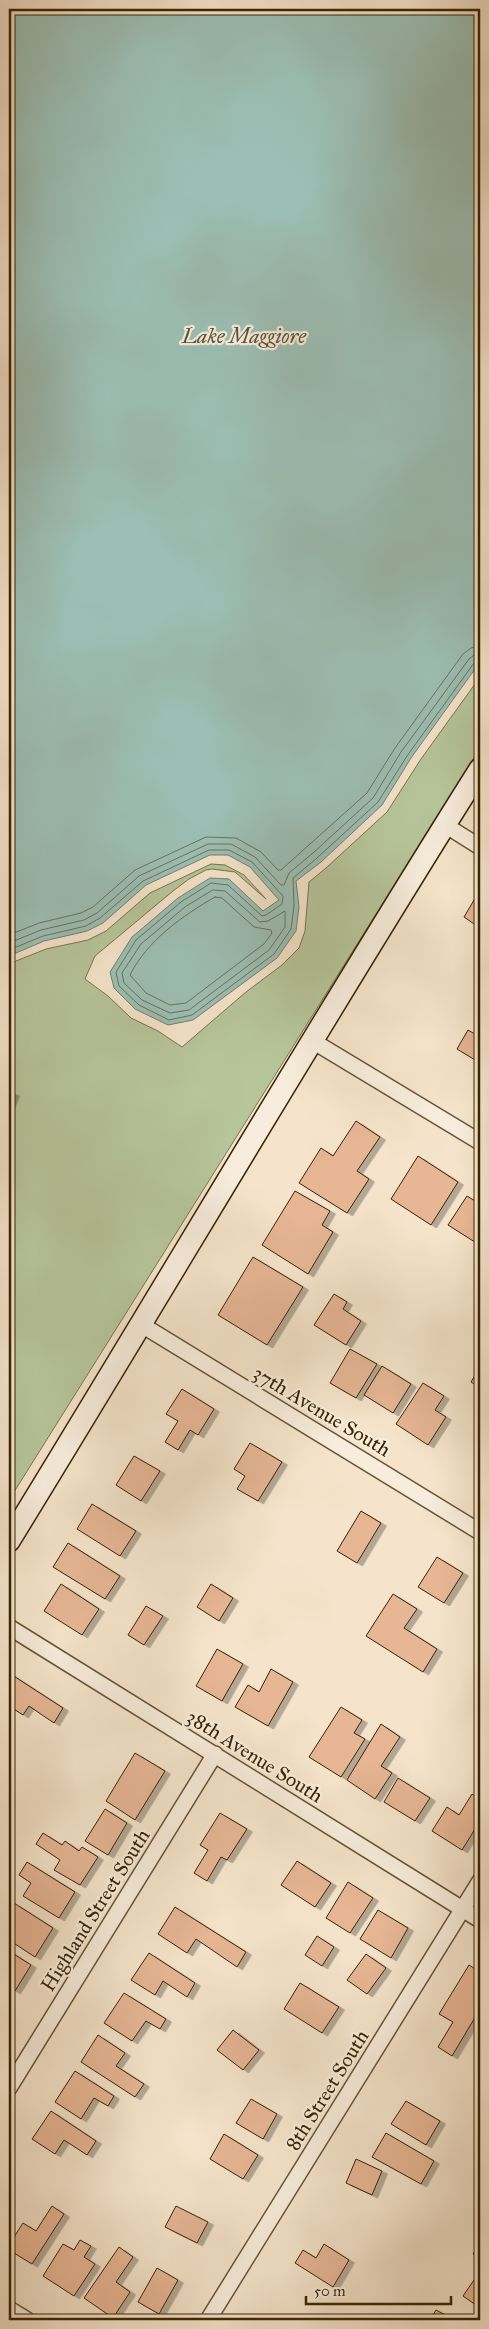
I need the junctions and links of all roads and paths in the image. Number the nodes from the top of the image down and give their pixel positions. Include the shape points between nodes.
1 (480, 769) edge
2 (445, 825) junction
3 (480, 847) edge
4 (311, 1040) junction
5 (480, 1142) edge
6 (142, 1325) junction
7 (480, 1532) edge
8 (9, 1541) edge
9 (9, 1627) edge
10 (215, 1754) junction
11 (480, 1881) edge
12 (463, 1909) junction
13 (480, 1920) edge
14 (9, 2088) edge
15 (9, 2309) edge
16 (27, 2320) edge
17 (208, 2320) edge

1 - 2 main road
2 - 3 street
2 - 4 main road
4 - 5 street
4 - 6 main road
6 - 7 street, 37th Avenue South
6 - 8 main road
9 - 10 street, 38th Avenue South
10 - 12 street, 38th Avenue South
10 - 14 street, Highland Street South
11 - 12 street, 8th Street South
12 - 13 street, 38th Avenue South
12 - 17 street, 8th Street South
15 - 16 street

